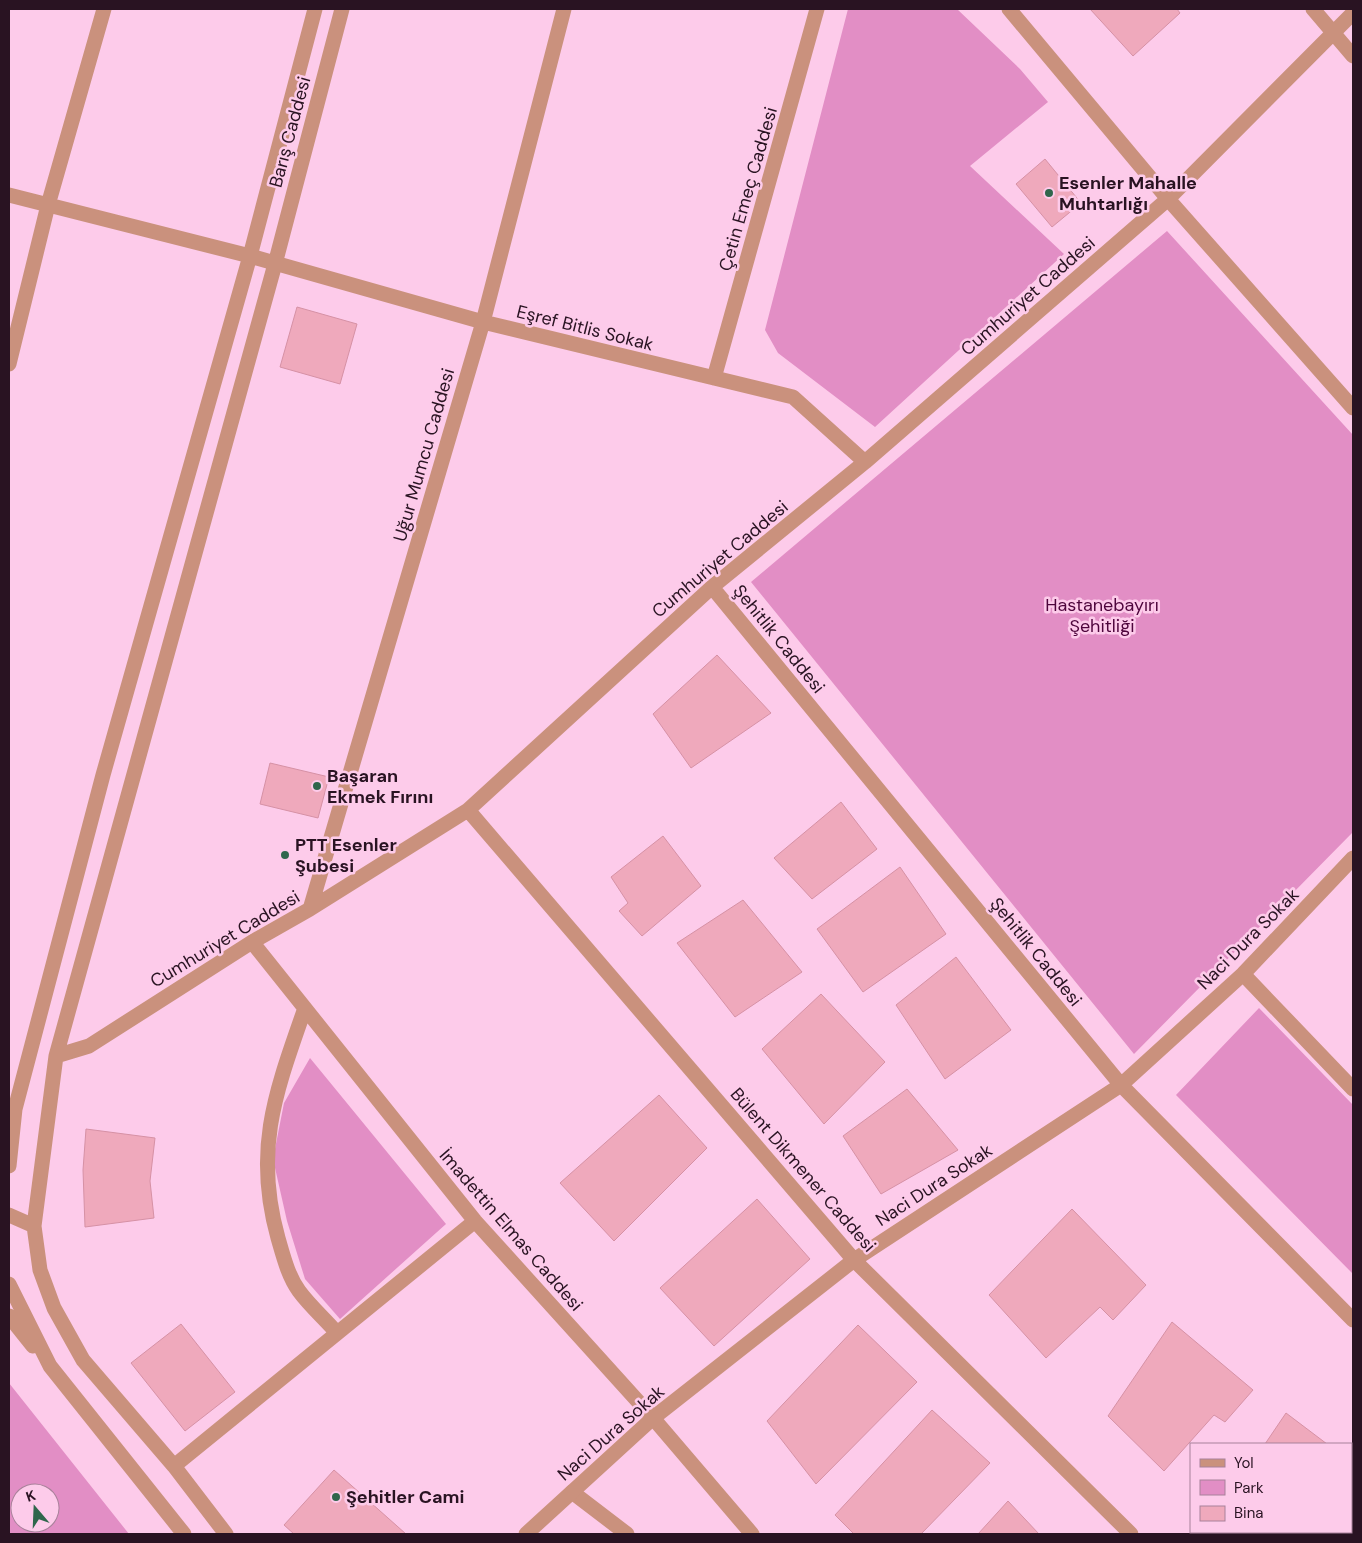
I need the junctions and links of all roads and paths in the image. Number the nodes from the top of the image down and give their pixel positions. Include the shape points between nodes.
1 (104, 9) edge
2 (315, 9) edge
3 (342, 9) edge
4 (564, 9) edge
5 (817, 9) edge
6 (1008, 9) edge
7 (1313, 9) edge
8 (1353, 13) edge
9 (1333, 33) junction
10 (1353, 56) edge
11 (9, 195) edge
12 (1168, 199) junction
13 (48, 205) junction
14 (250, 256) junction
15 (275, 264) junction
16 (482, 322) junction
17 (9, 364) edge
18 (714, 378) junction
19 (1353, 408) edge
20 (865, 462) junction
21 (712, 587) junction
22 (468, 810) junction
23 (1353, 858) edge
24 (310, 909) junction
25 (252, 942) junction
26 (1243, 974) junction
27 (305, 1008) junction
28 (56, 1056) junction
29 (1121, 1085) junction
30 (1353, 1089) edge
31 (12, 1114) edge
32 (9, 1166) edge
33 (9, 1215) edge
34 (475, 1221) junction
35 (34, 1226) junction
36 (854, 1260) junction
37 (9, 1284) edge
38 (9, 1316) edge
39 (1353, 1320) edge
40 (337, 1333) junction
41 (50, 1366) junction
42 (653, 1418) junction
43 (174, 1466) junction
44 (572, 1492) junction
45 (184, 1534) edge
46 (226, 1534) edge
47 (526, 1534) edge
48 (627, 1534) edge
49 (752, 1534) edge
50 (1131, 1534) edge

1 - 13 street
2 - 14 street, Barış Caddesi
3 - 15 street, Barış Caddesi
4 - 16 street, Uğur Mumcu Caddesi
5 - 18 street, Çetin Emeç Caddesi
6 - 12 street
7 - 9 street
8 - 9 street, Cumhuriyet Caddesi
9 - 10 street
9 - 12 street, Cumhuriyet Caddesi
11 - 13 street, Eşref Bitlis Sokak
12 - 19 street
12 - 20 street, Cumhuriyet Caddesi
13 - 14 street, Eşref Bitlis Sokak
13 - 17 street
14 - 15 street, Eşref Bitlis Sokak
14 - 31 street, Barış Caddesi via 103,775
15 - 16 street, Eşref Bitlis Sokak
15 - 28 street, Barış Caddesi
16 - 18 street, Eşref Bitlis Sokak
16 - 24 street, Uğur Mumcu Caddesi
18 - 20 street, Eşref Bitlis Sokak via 793,397
20 - 21 street, Cumhuriyet Caddesi
21 - 22 street, Cumhuriyet Caddesi
21 - 29 street, Şehitlik Caddesi
22 - 24 street, Cumhuriyet Caddesi
22 - 36 street, Bülent Dikmener Caddesi
23 - 26 street, Naci Dura Sokak
24 - 25 street, Cumhuriyet Caddesi
25 - 27 street, İmadettin Elmas Caddesi
25 - 28 street, Cumhuriyet Caddesi via 89,1046
26 - 29 street, Naci Dura Sokak
26 - 30 street
27 - 34 street, İmadettin Elmas Caddesi
27 - 40 street via 273,1105 268,1136 267,1184 281,1251 298,1290
28 - 35 street, Barış Caddesi
29 - 36 street, Naci Dura Sokak
29 - 39 street, Şehitlik Caddesi
31 - 32 street, Barış Caddesi
33 - 35 street
34 - 40 street
34 - 42 street, İmadettin Elmas Caddesi
35 - 43 street, Barış Caddesi via 40,1270 54,1308 83,1360
36 - 42 street, Naci Dura Sokak
36 - 50 street, Bülent Dikmener Caddesi
37 - 41 street
38 - 41 street
40 - 43 street
41 - 45 street
42 - 44 street, Naci Dura Sokak
42 - 49 street, İmadettin Elmas Caddesi
43 - 46 street, Barış Caddesi
44 - 47 street, Naci Dura Sokak
44 - 48 street

